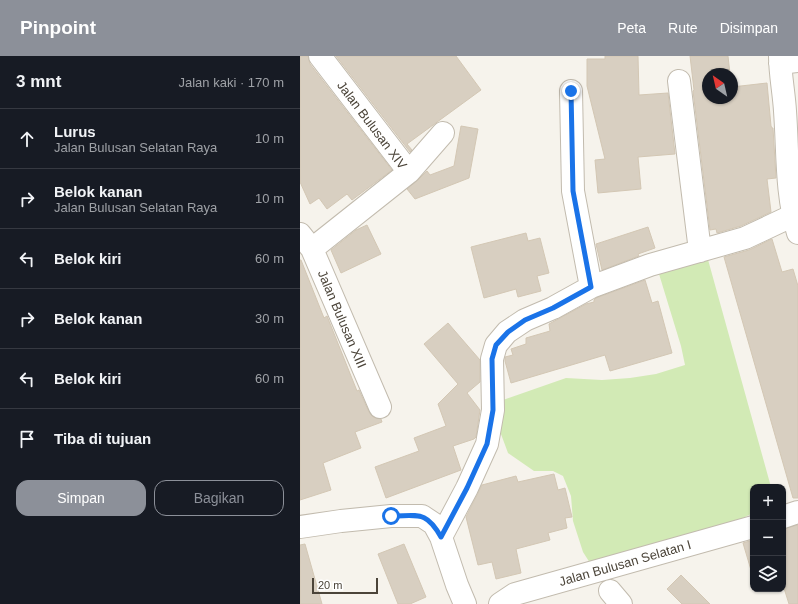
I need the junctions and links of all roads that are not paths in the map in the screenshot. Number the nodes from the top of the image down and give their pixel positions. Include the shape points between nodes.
1 (320, 56) edge
2 (786, 60) edge
3 (679, 81) dead end
4 (571, 91) dead end
5 (443, 133) dead end
6 (409, 172) junction
7 (796, 221) edge
8 (306, 241) edge
9 (700, 251) junction
10 (591, 287) junction
11 (380, 407) dead end
12 (798, 512) edge
13 (786, 516) edge
14 (300, 527) edge
15 (750, 528) edge
16 (441, 537) junction
17 (465, 604) edge
18 (500, 604) edge

1 - 6 street, Jalan Bulusan XIV
2 - 7 street via 787,164
3 - 9 street
4 - 10 street via 573,191
5 - 6 street
6 - 8 street, Jalan Bulusan XIV
7 - 9 street
8 - 11 street, Jalan Bulusan XIII
9 - 10 street via 650,265
10 - 16 street via 525,320 508,332 496,345 492,359 493,410 487,444
12 - 13 street
14 - 16 street via 384,517 422,516 434,524
15 - 18 street, Jalan Bulusan Selatan I via 515,594
16 - 17 street

